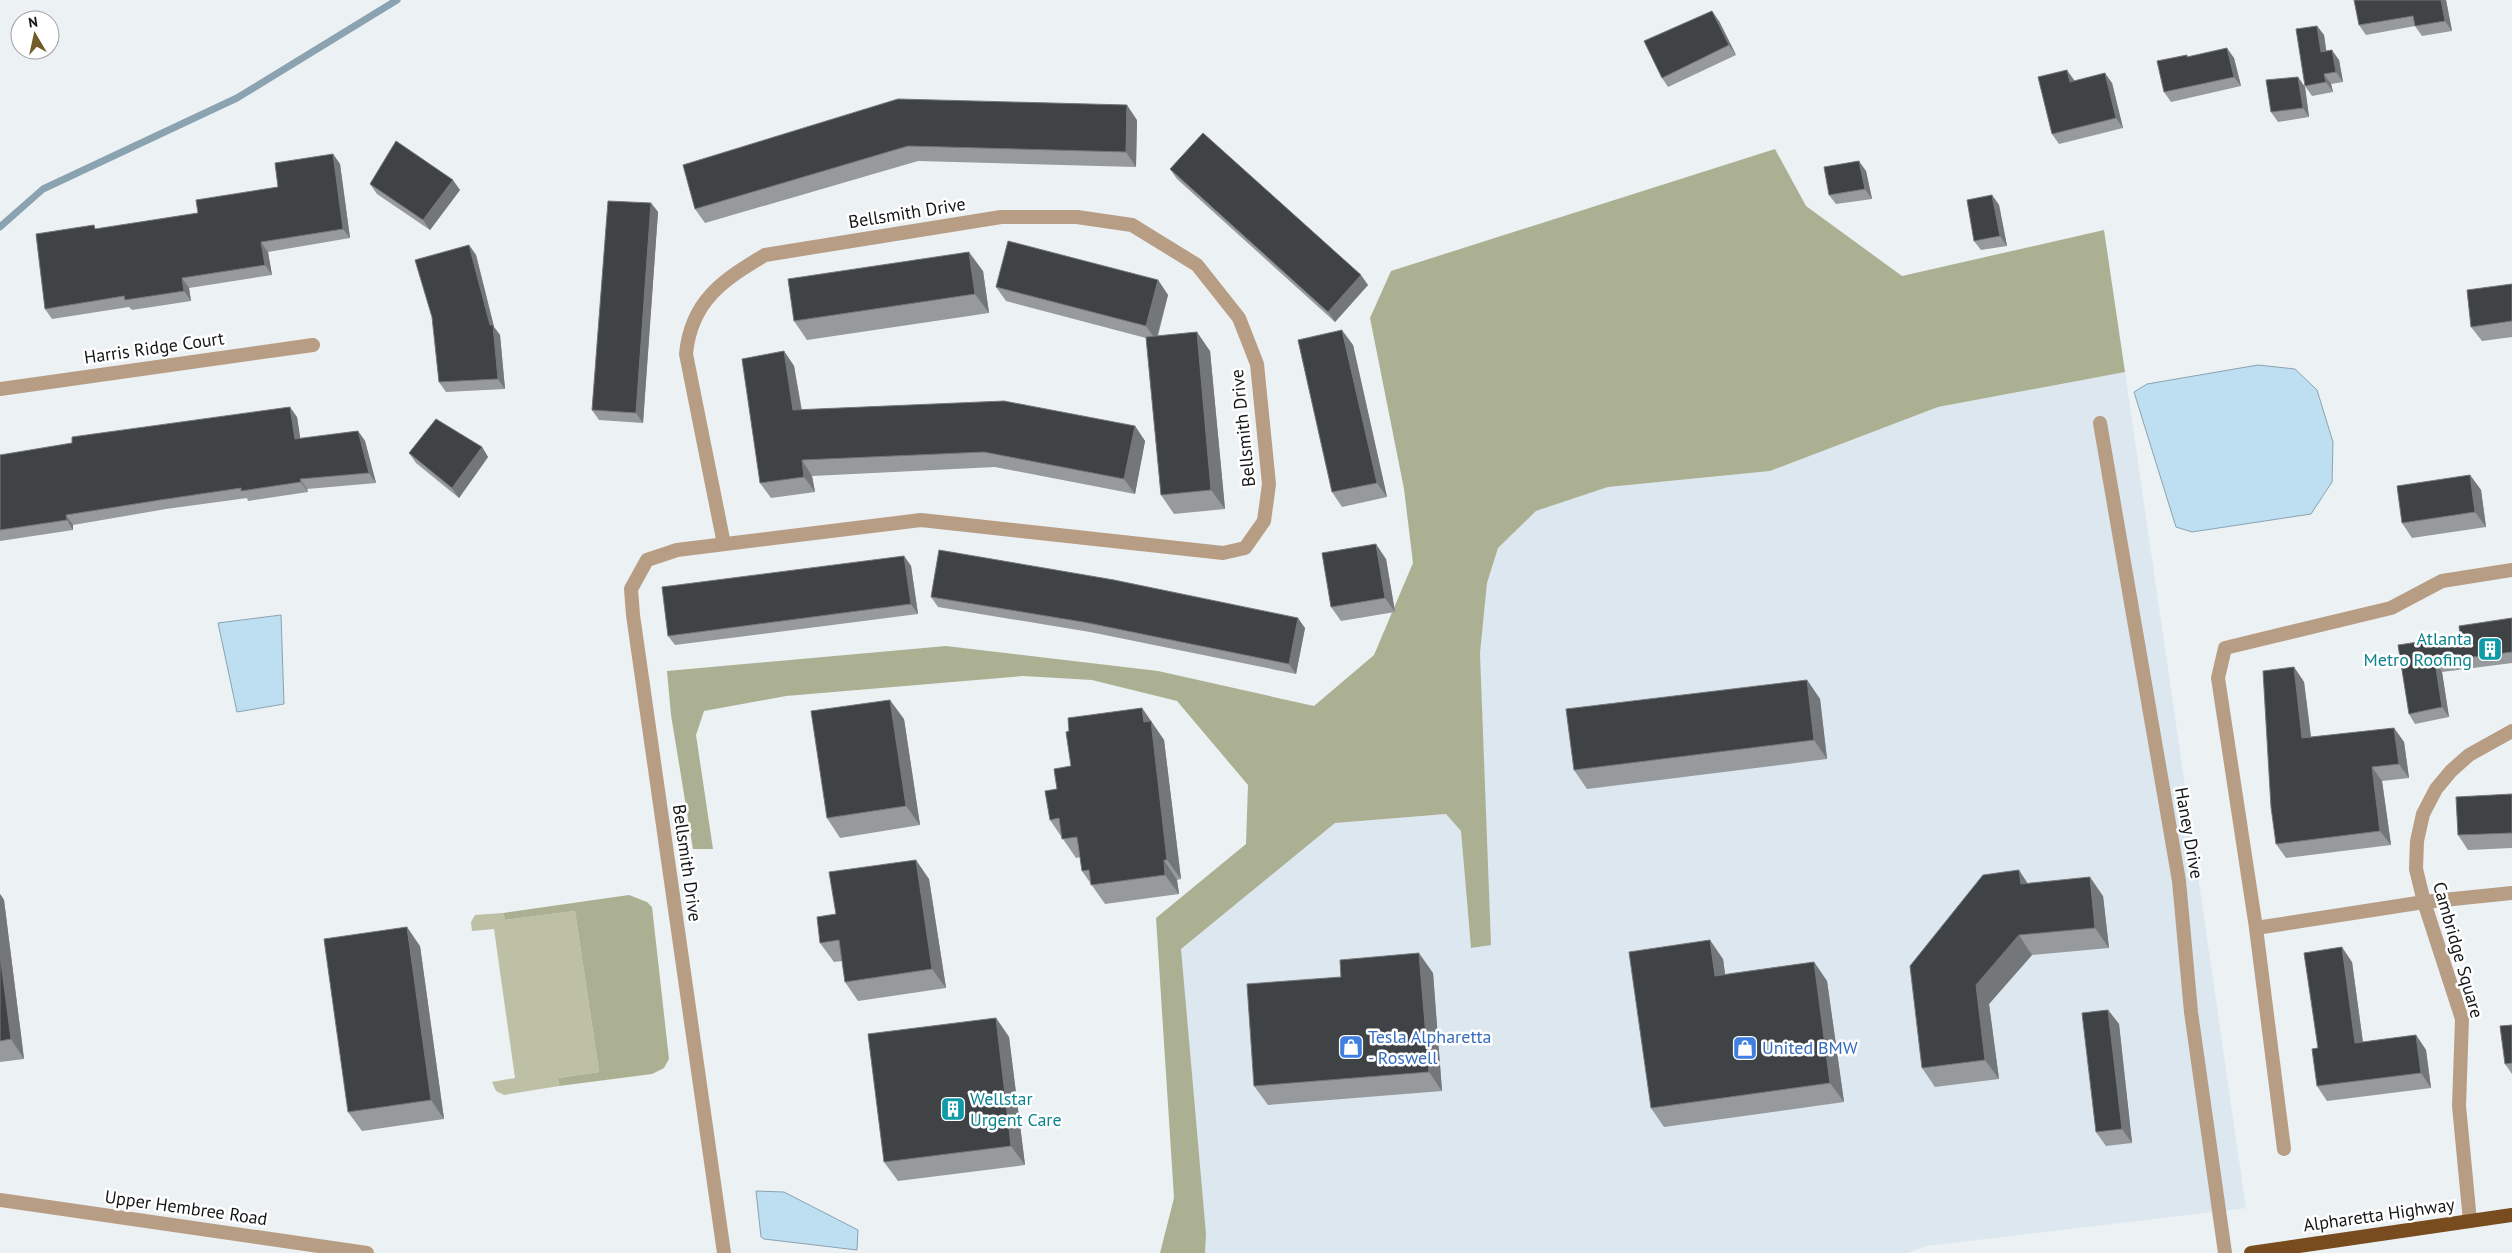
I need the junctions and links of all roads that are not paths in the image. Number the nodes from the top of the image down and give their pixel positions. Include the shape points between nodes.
1 (314, 345) dead end
2 (0, 389) edge
3 (2100, 422) dead end
4 (724, 544) junction
5 (2512, 570) edge
6 (2512, 731) edge
7 (2512, 892) edge
8 (2424, 902) junction
9 (2256, 928) junction
10 (2284, 1149) dead end
11 (0, 1200) edge
12 (2512, 1215) edge
13 (2470, 1221) junction
14 (367, 1253) edge
15 (724, 1253) edge
16 (2225, 1253) edge
17 (2251, 1253) edge

1 - 2 street, Harris Ridge Court
3 - 16 street, Haney Drive via 2179,882 2191,1012
4 - 4 street, Bellsmith Drive via 921,520 1223,553 1245,548 1264,521 1269,484 1256,364 1239,318 1197,264 1132,225 1077,217 1001,217 765,255 735,273 707,297 688,332 686,354
4 - 15 street, Bellsmith Drive via 677,550 647,560 631,589
5 - 9 street via 2442,581 2391,608 2225,648 2218,678
6 - 8 street, Cambridge Square via 2469,755 2451,771 2436,789 2423,814 2417,841 2416,869
7 - 8 street
8 - 9 street
8 - 13 street, Cambridge Square via 2462,1019 2459,1106
9 - 10 street
11 - 14 street, Upper Hembree Road
12 - 13 highway, Alpharetta Highway
13 - 17 highway, Alpharetta Highway

